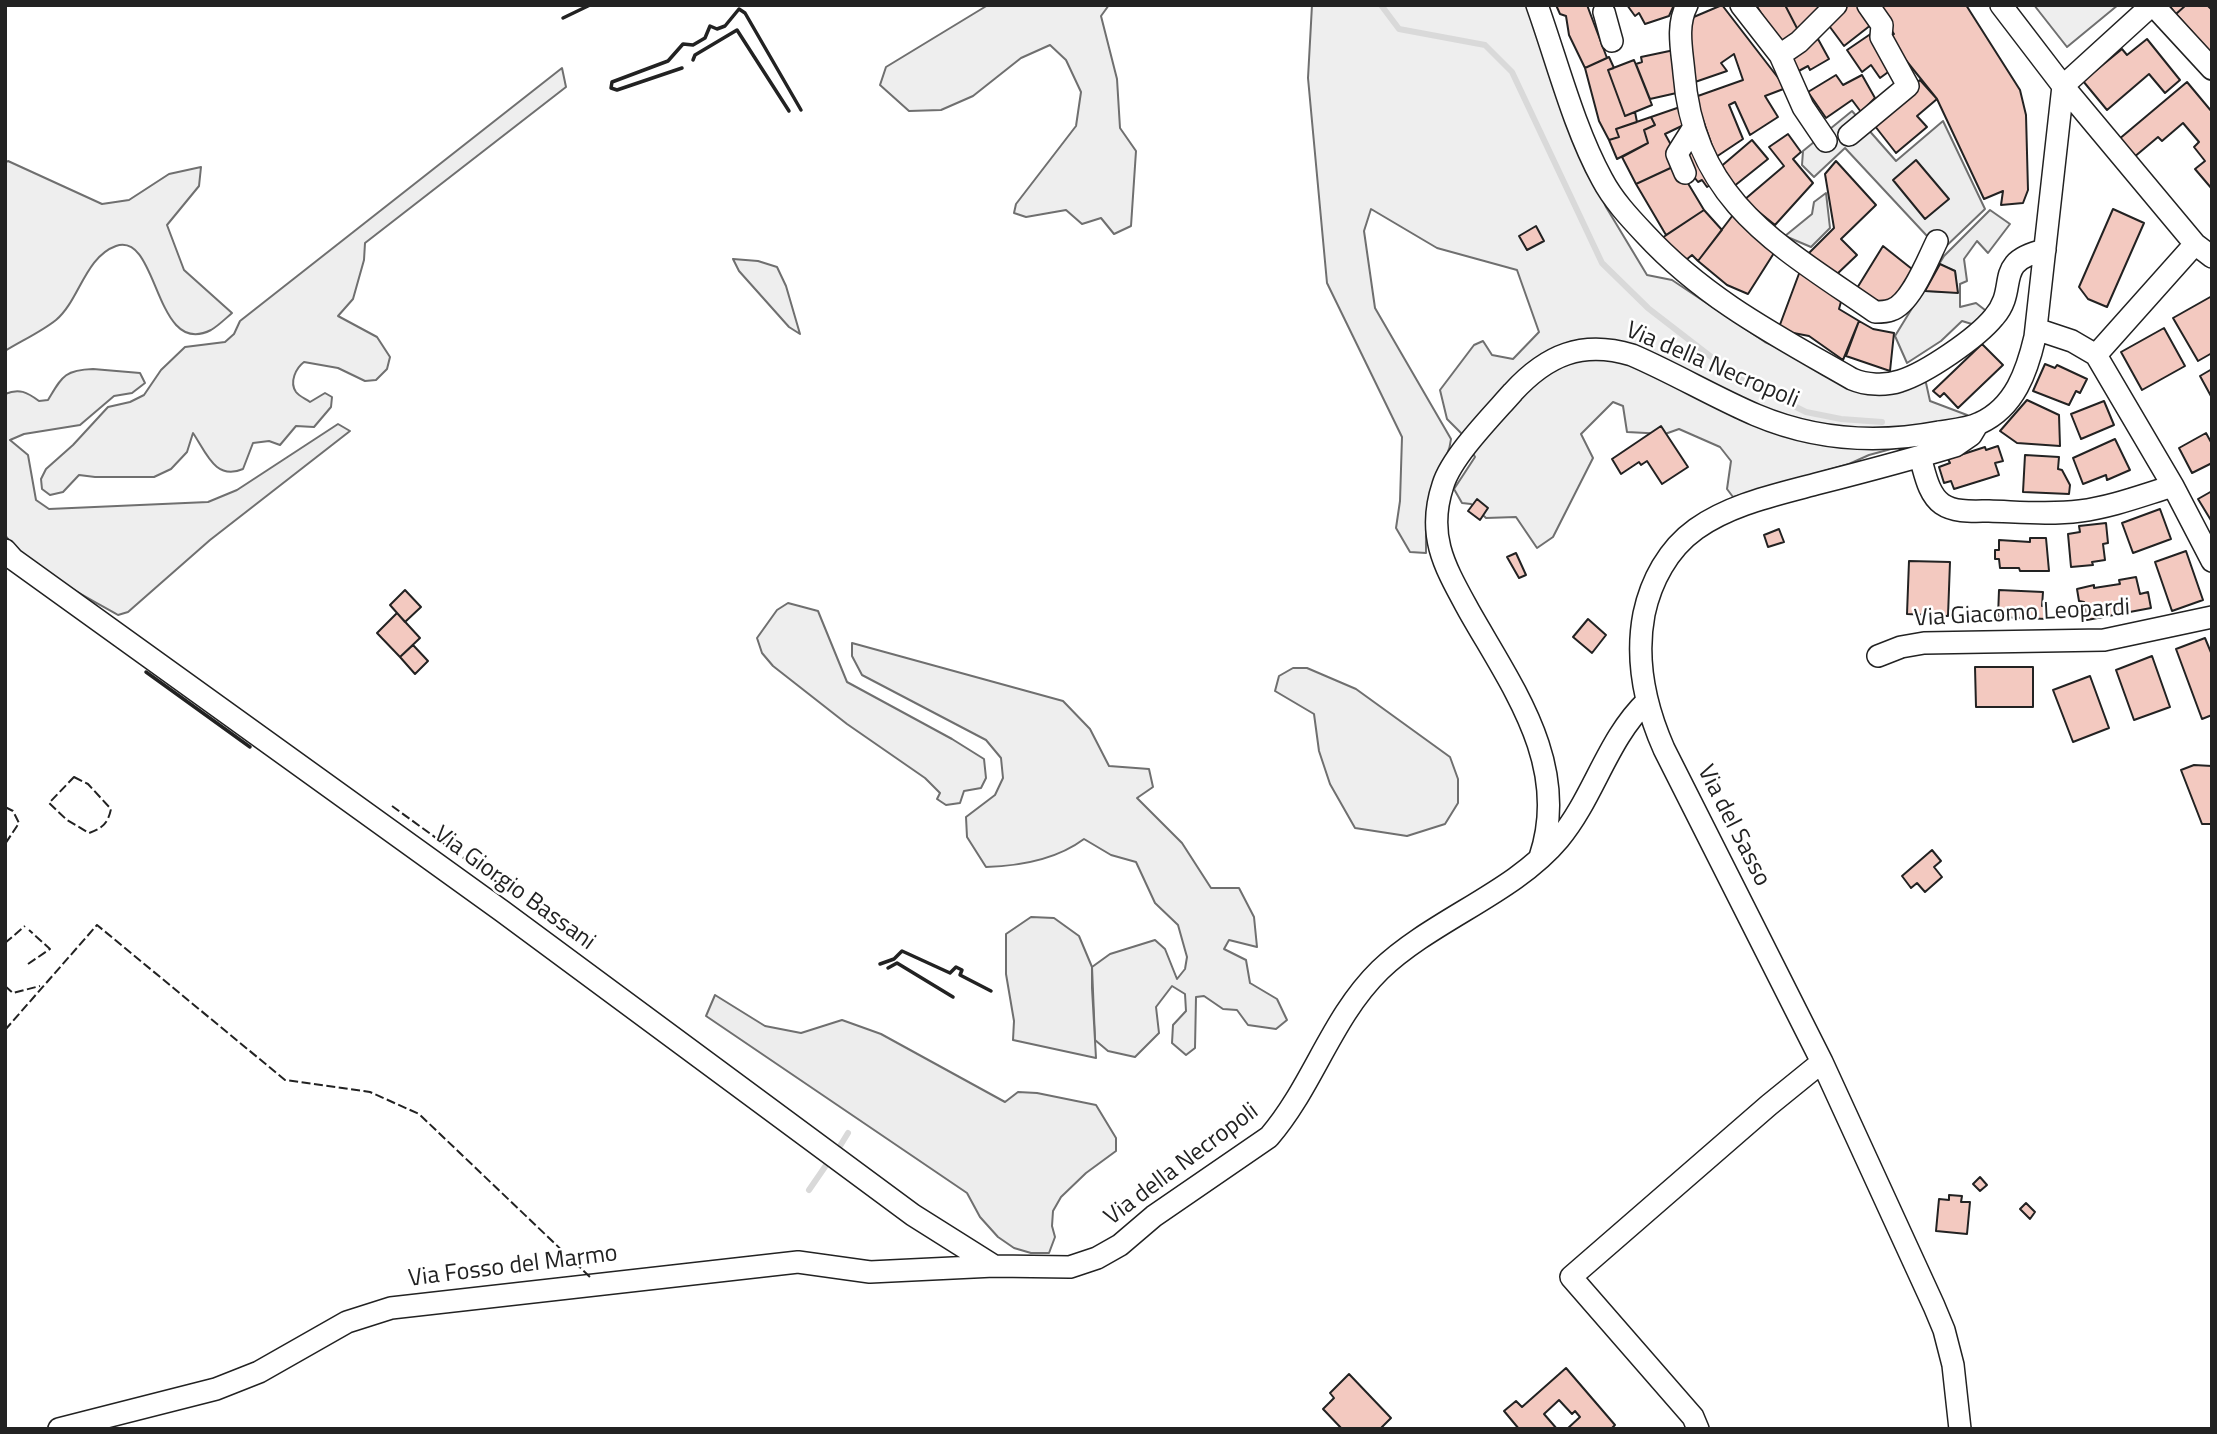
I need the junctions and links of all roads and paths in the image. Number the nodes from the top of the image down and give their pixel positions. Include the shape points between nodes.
1 (1538, 5) edge
2 (1836, 5) edge
3 (1868, 5) edge
4 (2001, 5) edge
5 (2153, 5) edge
6 (1746, 7) edge
7 (1685, 10) edge
8 (1604, 12) dead end
9 (1612, 41) dead end
10 (1780, 55) junction
11 (2212, 69) edge
12 (2063, 86) junction
13 (1695, 127) junction
14 (1849, 135) dead end
15 (1826, 141) dead end
16 (1685, 173) dead end
17 (1937, 241) dead end
18 (2045, 250) junction
19 (2203, 251) edge
20 (2036, 329) junction
21 (2096, 355) junction
22 (1978, 425) junction
23 (1920, 457) junction
24 (2173, 486) junction
25 (5, 550) edge
26 (2212, 561) edge
27 (2212, 617) edge
28 (1878, 656) dead end
29 (1647, 701) junction
30 (1539, 860) junction
31 (1822, 1062) junction
32 (994, 1266) junction
33 (59, 1429) edge
34 (1698, 1429) edge
35 (1960, 1429) edge

1 - 18 street via 1588,149 1603,181 1627,214 1712,295 1852,379 1870,384 1896,382 1929,367 1994,317 2018,260
2 - 10 street
3 - 14 street via 1882,25 1881,37 1908,86
4 - 12 street
5 - 11 street
5 - 12 street
6 - 10 street
7 - 13 street via 1680,31 1685,91
8 - 9 street
10 - 15 street via 1803,107
12 - 18 street, Via della Necropoli
12 - 19 street
13 - 16 street via 1677,153
13 - 17 street via 1713,173 1742,213 1783,248 1875,312 1893,310 1902,303
18 - 20 street, Via della Necropoli
19 - 21 street
20 - 21 street
20 - 22 street, Via della Necropoli via 2017,390
21 - 24 street
22 - 23 street, Via del Sasso via 1960,444
22 - 30 street, Via della Necropoli via 1886,439 1810,433 1749,412 1632,355 1606,350 1588,349 1554,358 1524,380 1448,472 1436,530 1449,575 1538,739 1550,799
23 - 24 street via 1935,498 1947,507 1964,510 2081,511
23 - 29 street, Via del Sasso via 1758,500 1721,515 1686,537 1662,566 1646,609 1641,652
24 - 26 street
25 - 32 street, Via Giorgio Bassani via 913,1215
27 - 28 street, Via Giacomo Leopardi via 2104,640 1924,643
29 - 30 street, Via della Necropoli via 1627,724 1573,821
29 - 31 street, Via del Sasso via 1664,749
30 - 32 street, Via della Necropoli via 1415,941 1361,990 1269,1137 1097,1258 1070,1267
31 - 34 street via 1571,1277 1693,1417
31 - 35 street, Via del Sasso via 1944,1329
32 - 33 street, Via Fosso del Marmo via 870,1272 798,1262 391,1308 347,1322 259,1372 216,1389

